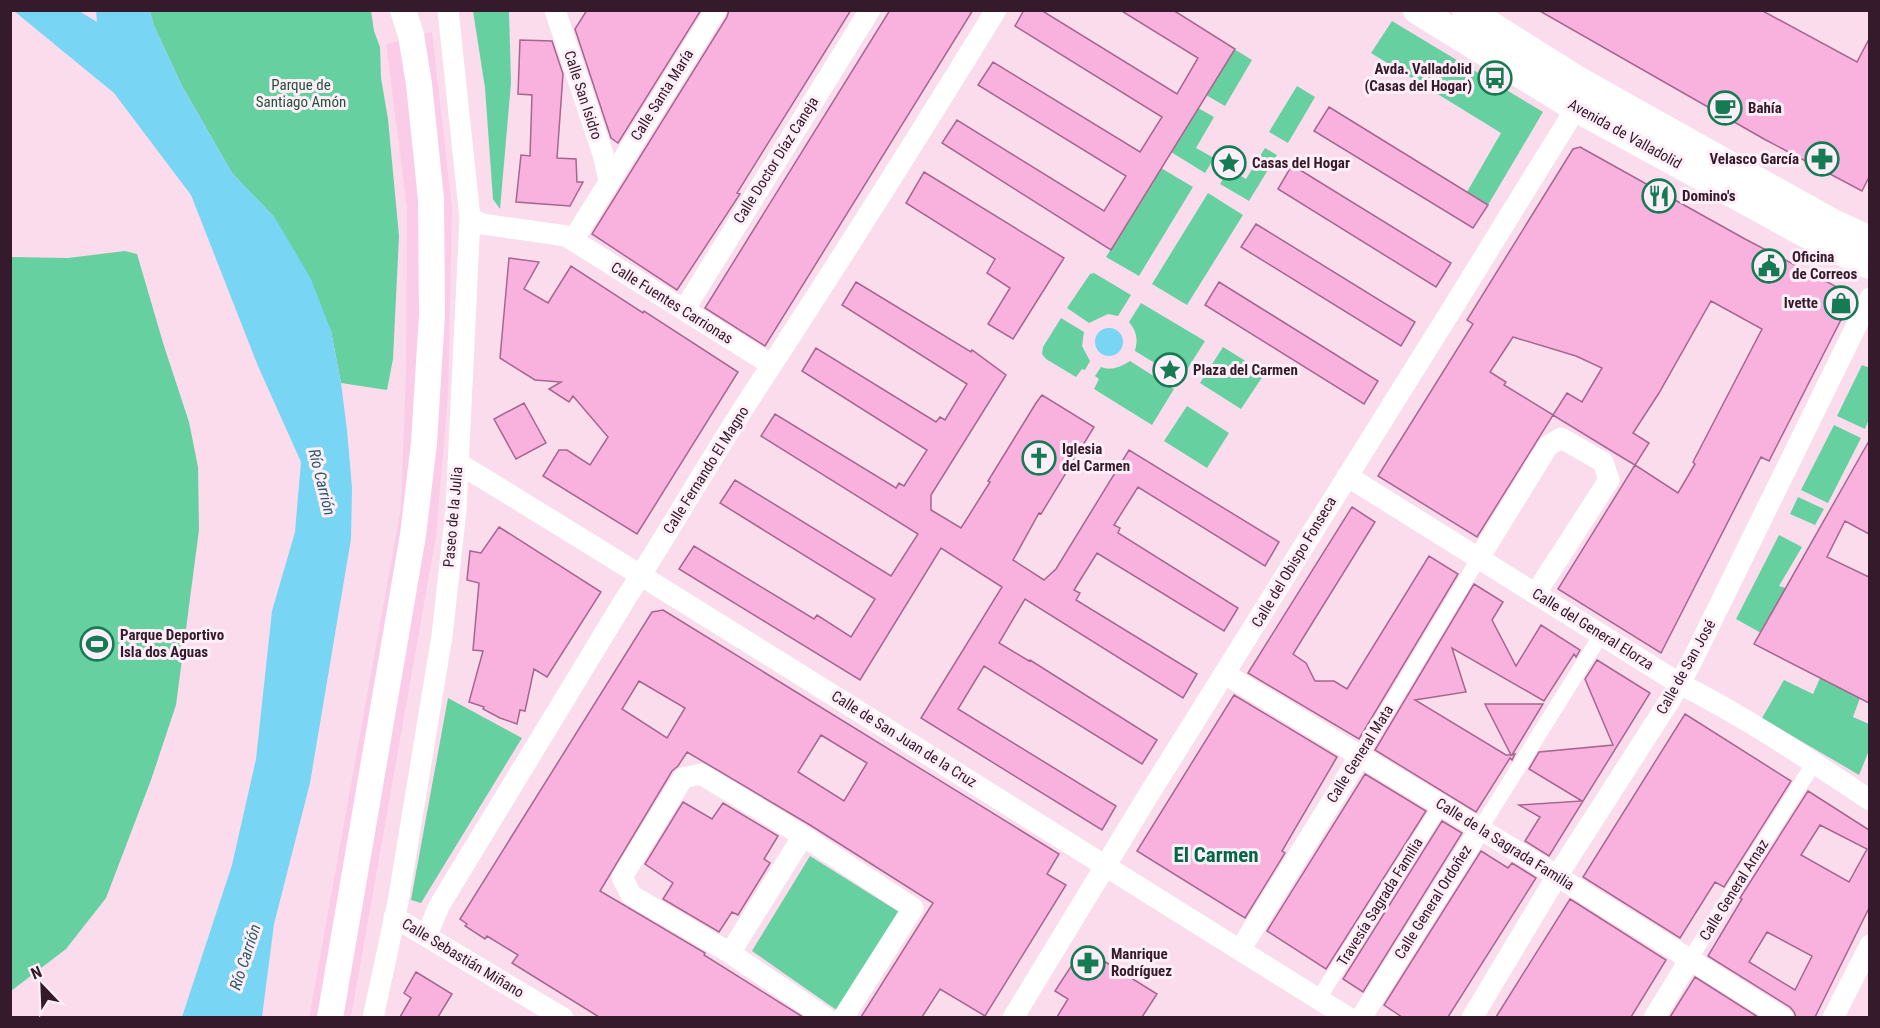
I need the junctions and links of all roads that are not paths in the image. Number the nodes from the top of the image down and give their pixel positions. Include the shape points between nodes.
1 (403, 10) edge
2 (448, 10) edge
3 (716, 10) edge
4 (870, 10) edge
5 (996, 10) edge
6 (1417, 10) edge
7 (1466, 10) edge
8 (561, 15) edge
9 (412, 23) edge
10 (1576, 108) junction
11 (609, 180) junction
12 (470, 218) junction
13 (573, 240) junction
14 (1869, 240) edge
15 (1869, 265) edge
16 (1869, 298) edge
17 (684, 310) junction
18 (772, 365) junction
19 (458, 463) junction
20 (1347, 476) junction
21 (1479, 558) junction
22 (641, 575) junction
23 (1536, 593) junction
24 (1601, 635) junction
25 (1225, 674) junction
26 (1680, 684) junction
27 (1360, 756) junction
28 (1814, 763) junction
29 (1869, 800) edge
30 (1441, 805) junction
31 (1480, 829) junction
32 (803, 836) junction
33 (1106, 867) junction
34 (1557, 876) junction
35 (394, 916) junction
36 (427, 935) junction
37 (1869, 945) edge
38 (1239, 950) junction
39 (730, 953) junction
40 (1690, 959) junction
41 (1319, 999) junction
42 (330, 1017) edge
43 (373, 1017) edge
44 (563, 1017) edge
45 (826, 1017) edge
46 (843, 1017) edge
47 (1013, 1017) edge
48 (1349, 1017) edge
49 (1361, 1017) edge
50 (1472, 1017) edge
51 (1654, 1017) edge
52 (1783, 1017) edge
53 (1833, 1017) edge

1 - 9 street
2 - 12 street, Paseo de la Julia
3 - 11 street, Calle Santa María
4 - 17 street, Calle Doctor Díaz Caneja
5 - 18 street, Calle Fernando El Magno
6 - 10 main road, Avenida de Valladolid
7 - 14 main road, Avenida de Valladolid via 1581,82
8 - 11 street, Calle San Isidro
9 - 42 street via 431,199 432,315 424,443 413,535
10 - 15 main road, Avenida de Valladolid
10 - 20 street, Calle del Obispo Fonseca
11 - 13 street, Calle Santa María
12 - 13 street, Calle Fuentes Carrionas via 482,224
12 - 19 street, Paseo de la Julia
13 - 17 street, Calle Fuentes Carrionas
16 - 26 street, Calle de San José
17 - 18 street, Calle Fuentes Carrionas
18 - 22 street, Calle Fernando El Magno
19 - 22 street, Calle de San Juan de la Cruz
19 - 35 street, Paseo de la Julia via 442,636
20 - 21 street, Calle del General Elorza
20 - 25 street, Calle del Obispo Fonseca
21 - 23 street, Calle del General Elorza
21 - 23 street via 1548,447 1561,438 1604,462 1609,480
21 - 27 street, Calle General Mata
22 - 33 street, Calle de San Juan de la Cruz
22 - 36 street, Calle Fernando El Magno via 439,906
23 - 24 street, Calle del General Elorza
24 - 26 street, Calle del General Elorza
24 - 31 street, Calle General Ordoñez
25 - 27 street, Calle de la Sagrada Familia
25 - 33 street, Calle del Obispo Fonseca
26 - 28 street, Calle del General Elorza
26 - 34 street, Calle de San José
27 - 30 street, Calle de la Sagrada Familia
27 - 38 street, Calle General Mata
28 - 29 street, Calle del General Elorza
28 - 40 street, Calle General Arnaz
30 - 31 street, Calle de la Sagrada Familia
30 - 41 street, Travesía Sagrada Familia
31 - 34 street, Calle de la Sagrada Familia
31 - 49 street, Calle General Ordoñez
32 - 39 street
32 - 39 street via 701,774 683,778 650,829 622,877 631,895
32 - 46 street via 913,908
33 - 38 street, Calle de San Juan de la Cruz
33 - 47 street, Calle del Obispo Fonseca
34 - 40 street, Calle de la Sagrada Familia
34 - 50 street, Calle de San José
35 - 36 street, Calle Sebastián Miñano
35 - 43 street, Paseo de la Julia
36 - 44 street, Calle Sebastián Miñano
37 - 53 street
38 - 41 street, Calle de San Juan de la Cruz
39 - 45 street
40 - 51 street, Calle General Arnaz
40 - 52 street, Calle de la Sagrada Familia
41 - 48 street, Calle de San Juan de la Cruz

